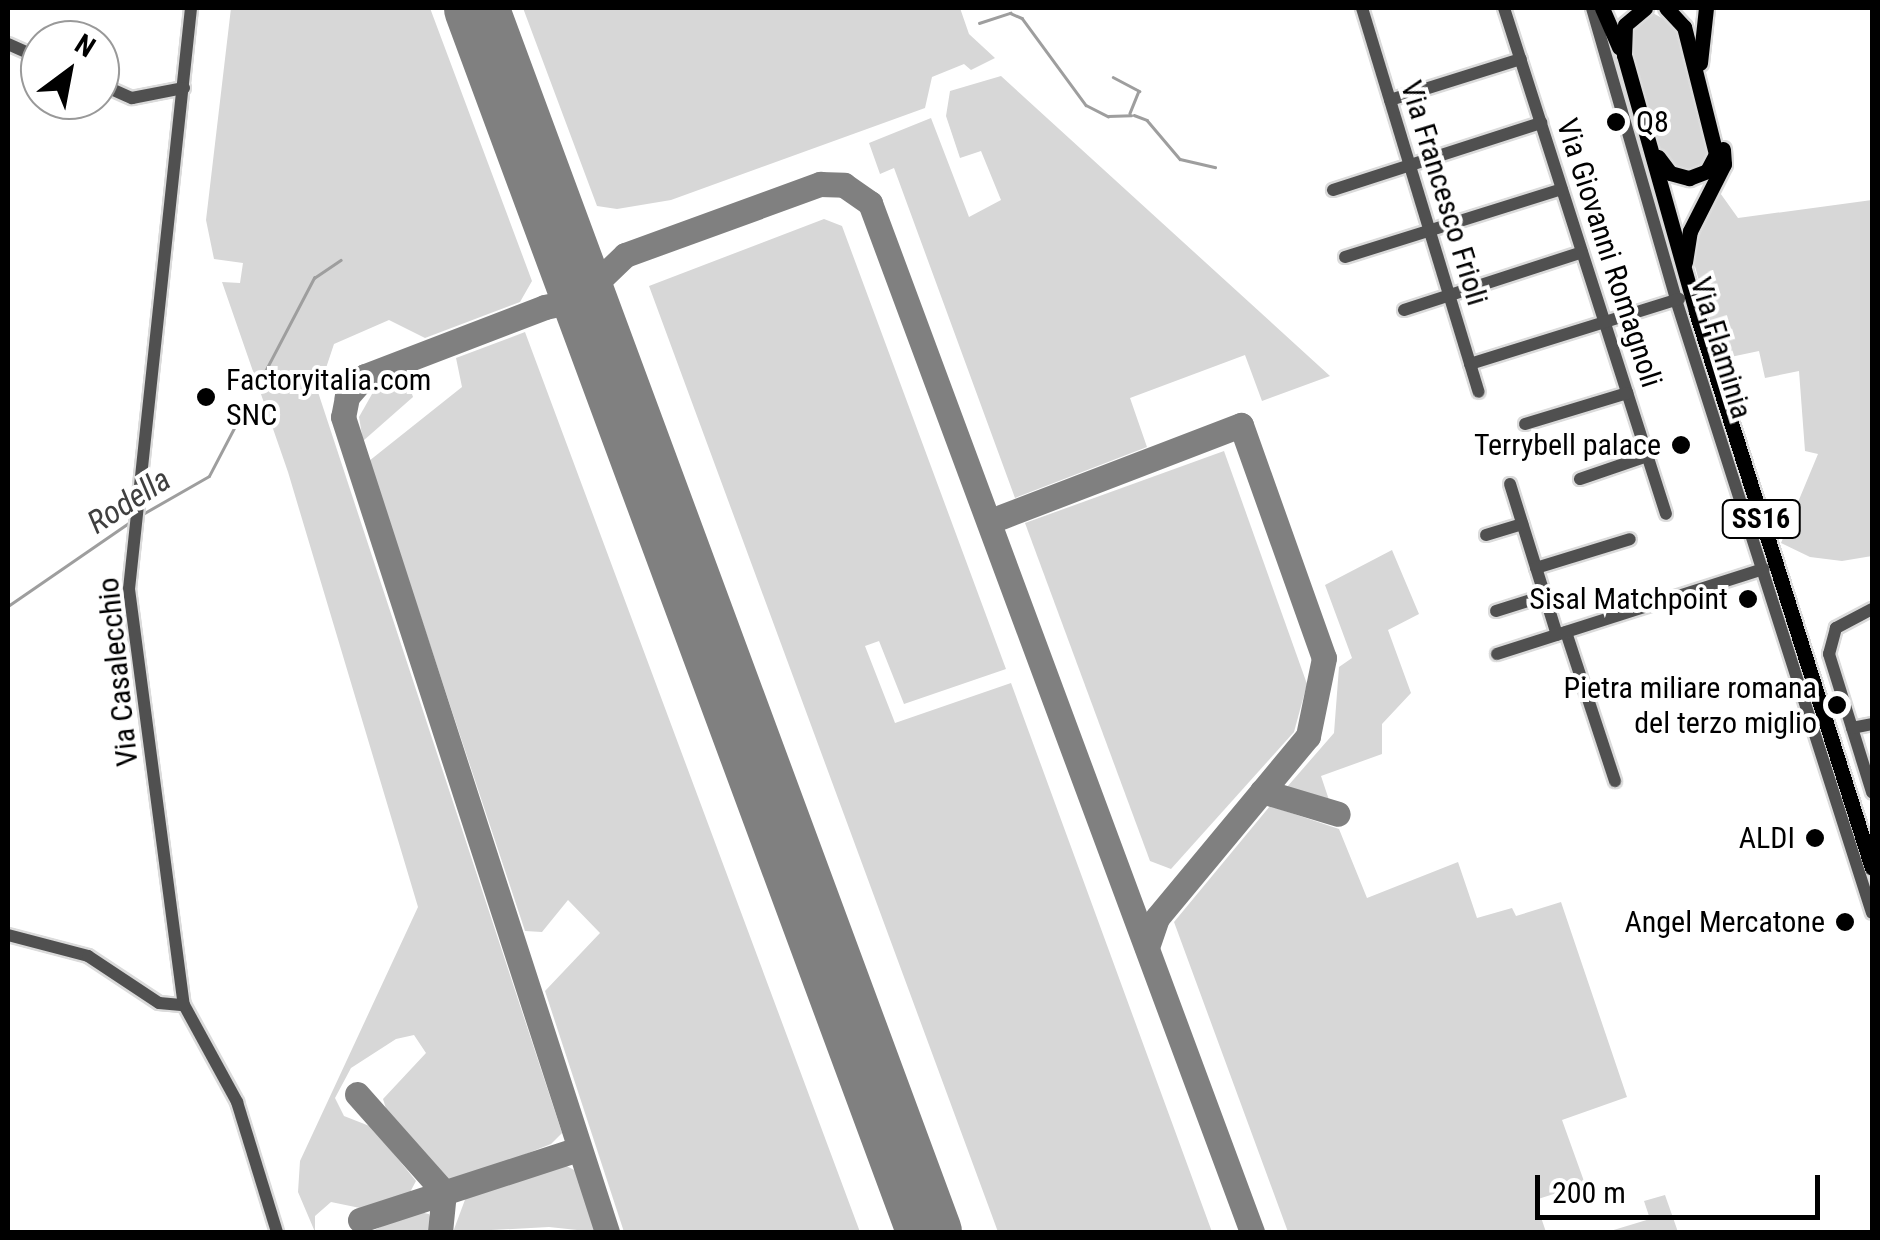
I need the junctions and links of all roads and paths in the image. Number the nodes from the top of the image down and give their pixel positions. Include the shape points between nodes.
1 (192, 8) edge
2 (1362, 8) edge
3 (1504, 8) edge
4 (1592, 8) edge
5 (1602, 8) edge
6 (1644, 8) edge
7 (1697, 8) edge
8 (1706, 8) edge
9 (1669, 9) edge
10 (1624, 54) junction
11 (1521, 60) junction
12 (1700, 77) junction
13 (184, 88) junction
14 (120, 93) edge
15 (1390, 100) junction
16 (1712, 118) junction
17 (1541, 124) junction
18 (1653, 149) junction
19 (1410, 166) junction
20 (1562, 189) junction
21 (1334, 190) dead end
22 (1430, 231) junction
23 (1582, 252) junction
24 (1345, 257) dead end
25 (1686, 278) junction
26 (1449, 295) junction
27 (1677, 303) junction
28 (1404, 310) dead end
29 (1605, 324) junction
30 (1470, 364) junction
31 (1478, 392) dead end
32 (1626, 392) junction
33 (1526, 424) dead end
34 (1647, 456) junction
35 (1580, 479) dead end
36 (1510, 484) dead end
37 (1666, 514) dead end
38 (1522, 524) junction
39 (1486, 535) dead end
40 (1630, 539) dead end
41 (1536, 568) junction
42 (1764, 569) junction
43 (1544, 596) junction
44 (1872, 608) edge
45 (1496, 610) dead end
46 (1562, 633) junction
47 (1497, 654) dead end
48 (1872, 724) edge
49 (1822, 728) junction
50 (1852, 728) junction
51 (1615, 781) dead end
52 (1872, 792) edge
53 (1872, 868) edge
54 (1872, 913) edge
55 (8, 934) edge
56 (184, 1006) junction
57 (277, 1232) edge

1 - 13 street, Via Casalecchio
2 - 15 street, Via Francesco Frioli
3 - 11 street, Via Giovanni Romagnoli
4 - 27 street, Via Flaminia
5 - 10 main road, Via Flaminia / SS16
6 - 10 main road via 1625,25
7 - 9 main road
8 - 12 main road
9 - 12 main road, Via Flaminia / SS16 via 1684,26
10 - 18 main road, Via Flaminia / SS16
11 - 15 street
11 - 17 street, Via Giovanni Romagnoli
12 - 16 main road, Via Flaminia / SS16
13 - 14 street via 132,98
13 - 56 street, Via Casalecchio via 129,589
15 - 19 street, Via Francesco Frioli
16 - 18 main road, Via Flaminia / SS16 via 1716,154 1702,174 1676,176
16 - 25 main road, Via Flaminia / SS16 via 1724,164 1690,231
17 - 19 street
17 - 20 street, Via Giovanni Romagnoli
18 - 25 main road, Via Flaminia / SS16
19 - 21 street
19 - 22 street, Via Francesco Frioli
20 - 22 street
20 - 23 street, Via Giovanni Romagnoli
22 - 24 street
22 - 26 street, Via Francesco Frioli
23 - 26 street
23 - 29 street, Via Giovanni Romagnoli
25 - 27 street
25 - 49 main road, Via Flaminia / SS16
26 - 28 street
26 - 30 street, Via Francesco Frioli
27 - 29 street
27 - 42 street, Via Flaminia
29 - 30 street
29 - 32 street, Via Giovanni Romagnoli
30 - 31 street, Via Francesco Frioli
32 - 33 street
32 - 34 street, Via Giovanni Romagnoli
34 - 35 street
34 - 37 street, Via Giovanni Romagnoli
36 - 38 street
38 - 39 street
38 - 41 street
40 - 41 street
41 - 43 street
42 - 46 street
42 - 49 street, Via Flaminia via 1804,702
43 - 45 street
43 - 46 street
44 - 50 street via 1846,618 1830,641
46 - 47 street
46 - 51 street
48 - 50 street
49 - 53 main road, Via Flaminia / SS16
49 - 54 street, Via Flaminia
50 - 52 street
55 - 56 street via 88,956 158,1003
56 - 57 street, Via Casalecchio via 237,1102

